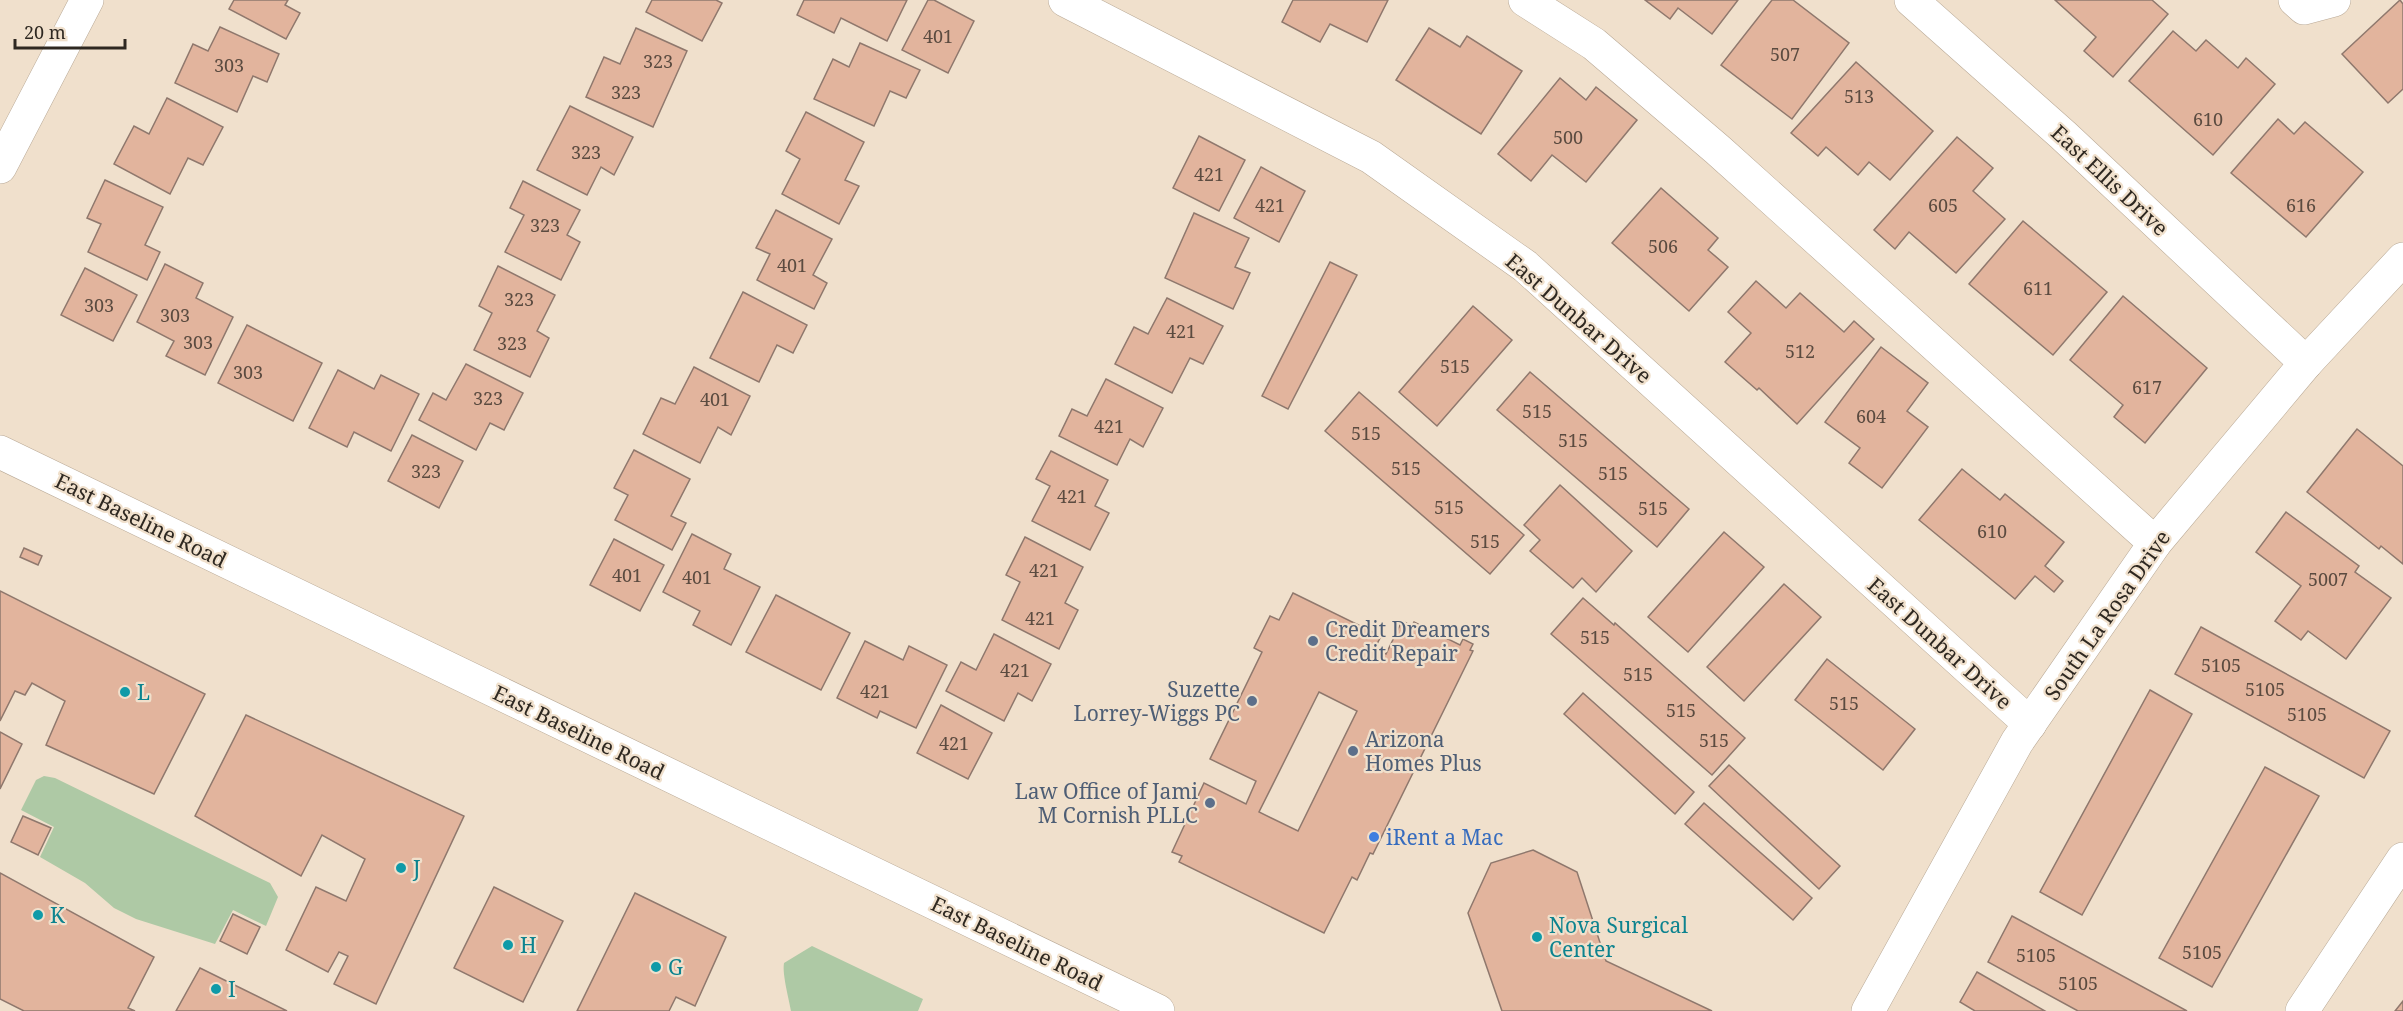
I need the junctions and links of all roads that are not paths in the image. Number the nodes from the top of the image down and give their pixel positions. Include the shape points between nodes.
1 (87, 0) edge
2 (1065, 0) edge
3 (1525, 0) edge
4 (1911, 0) edge
5 (2295, 0) edge
6 (2334, 0) edge
7 (0, 167) edge
8 (2403, 259) edge
9 (2306, 363) junction
10 (0, 452) edge
11 (2155, 543) junction
12 (2030, 724) junction
13 (2403, 859) edge
14 (1158, 1011) edge
15 (1868, 1011) edge
16 (2302, 1011) edge

1 - 7 street
2 - 12 street, East Dunbar Drive via 1371,157 1525,266
3 - 11 street via 1594,44 1718,150
4 - 9 street, East Ellis Drive via 2063,135
5 - 6 street via 2304,8
8 - 9 street, South La Rosa Drive
9 - 11 street, South La Rosa Drive
10 - 14 street, East Baseline Road
11 - 12 street, South La Rosa Drive
12 - 15 street, South La Rosa Drive
13 - 16 street

